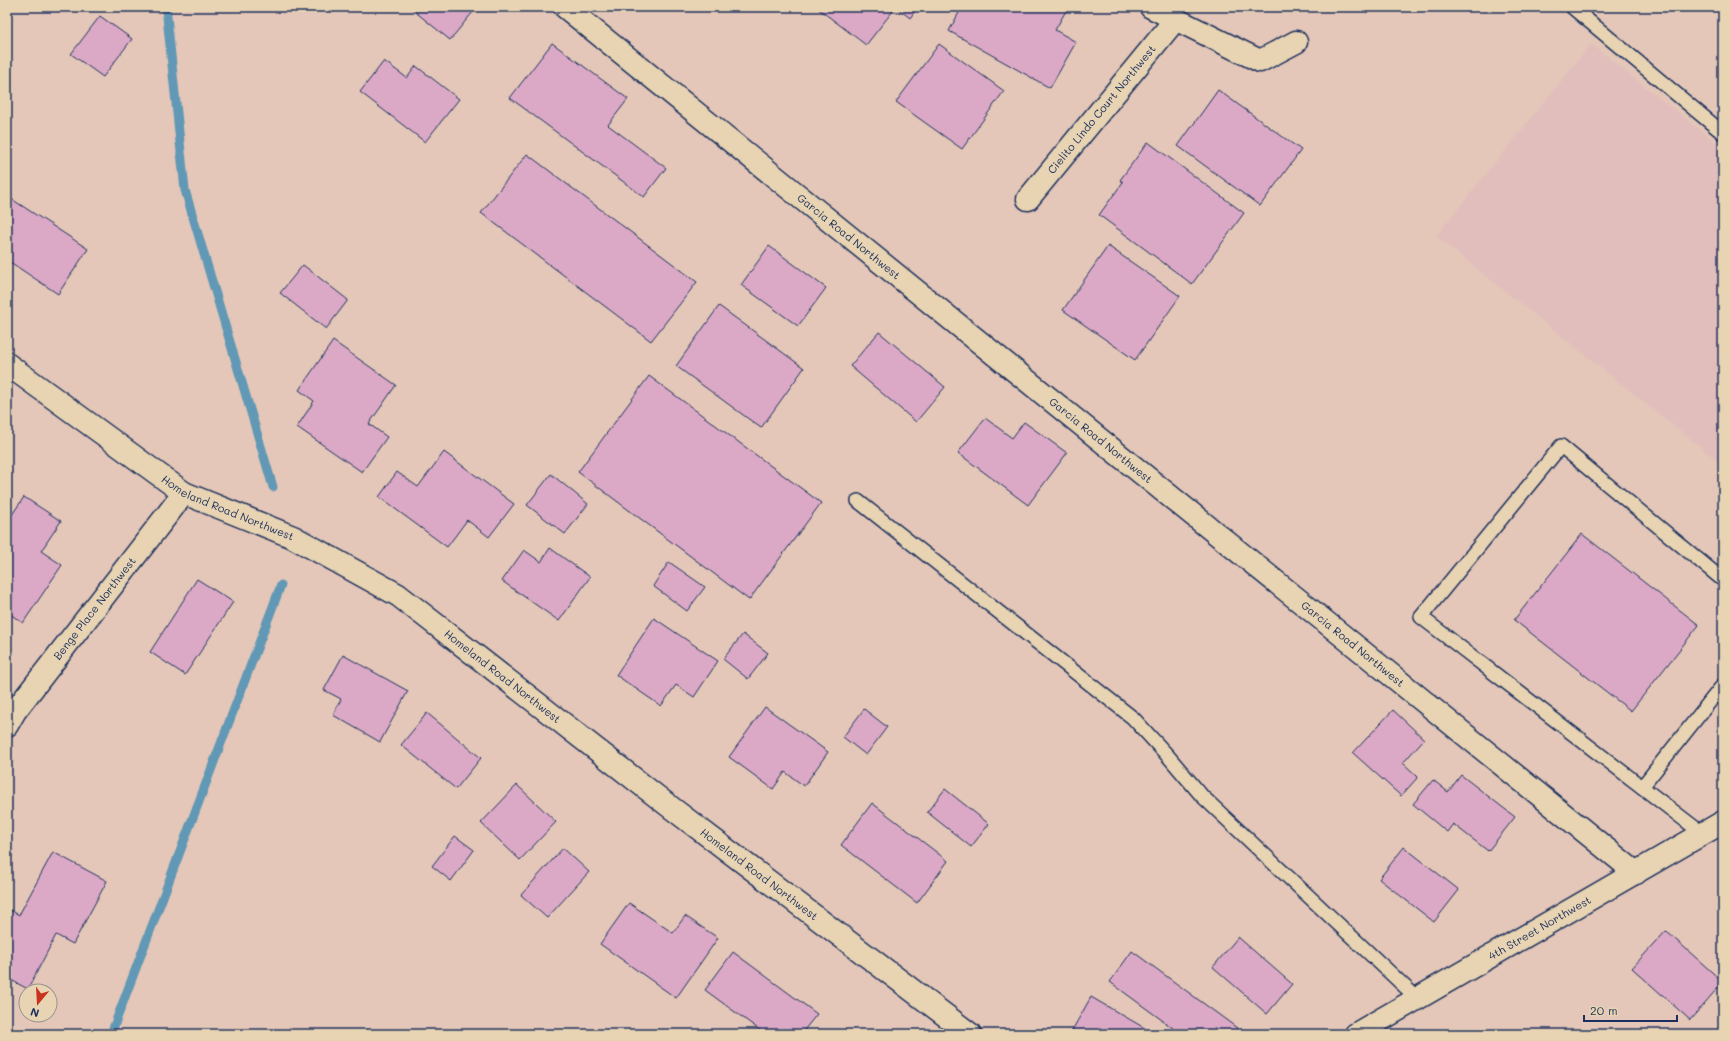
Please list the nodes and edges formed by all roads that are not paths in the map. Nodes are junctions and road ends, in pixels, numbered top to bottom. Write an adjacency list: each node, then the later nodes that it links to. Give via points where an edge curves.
1 (566, 7): 17 (street, Garcia Road Northwest)
2 (1152, 7): 4 (street)
3 (1572, 7): 6 (lane)
4 (1175, 20): 5 (street, via 1260,61); 7 (street, Cielito Lindo Court Northwest)
5 (1296, 42)
6 (1723, 133)
7 (1028, 199)
8 (7, 364): 9 (street, Homeland Road Northwest)
9 (184, 494): 13 (street, Benge Place Northwest, via 15,711); 19 (street, Homeland Road Northwest, via 293,537 398,595 669,806)
10 (858, 501): 18 (lane, via 1133,718 1202,796)
11 (1723, 580): 14 (lane, via 1561,446 1421,617)
12 (1723, 685): 14 (lane)
13 (7, 725)
14 (1642, 787): 16 (lane)
15 (1723, 822): 16 (street, 4th Street Northwest)
16 (1703, 834): 17 (street, 4th Street Northwest)
17 (1636, 873): 18 (street, 4th Street Northwest)
18 (1418, 999): 20 (street, 4th Street Northwest)
19 (970, 1034)
20 (1356, 1034)

